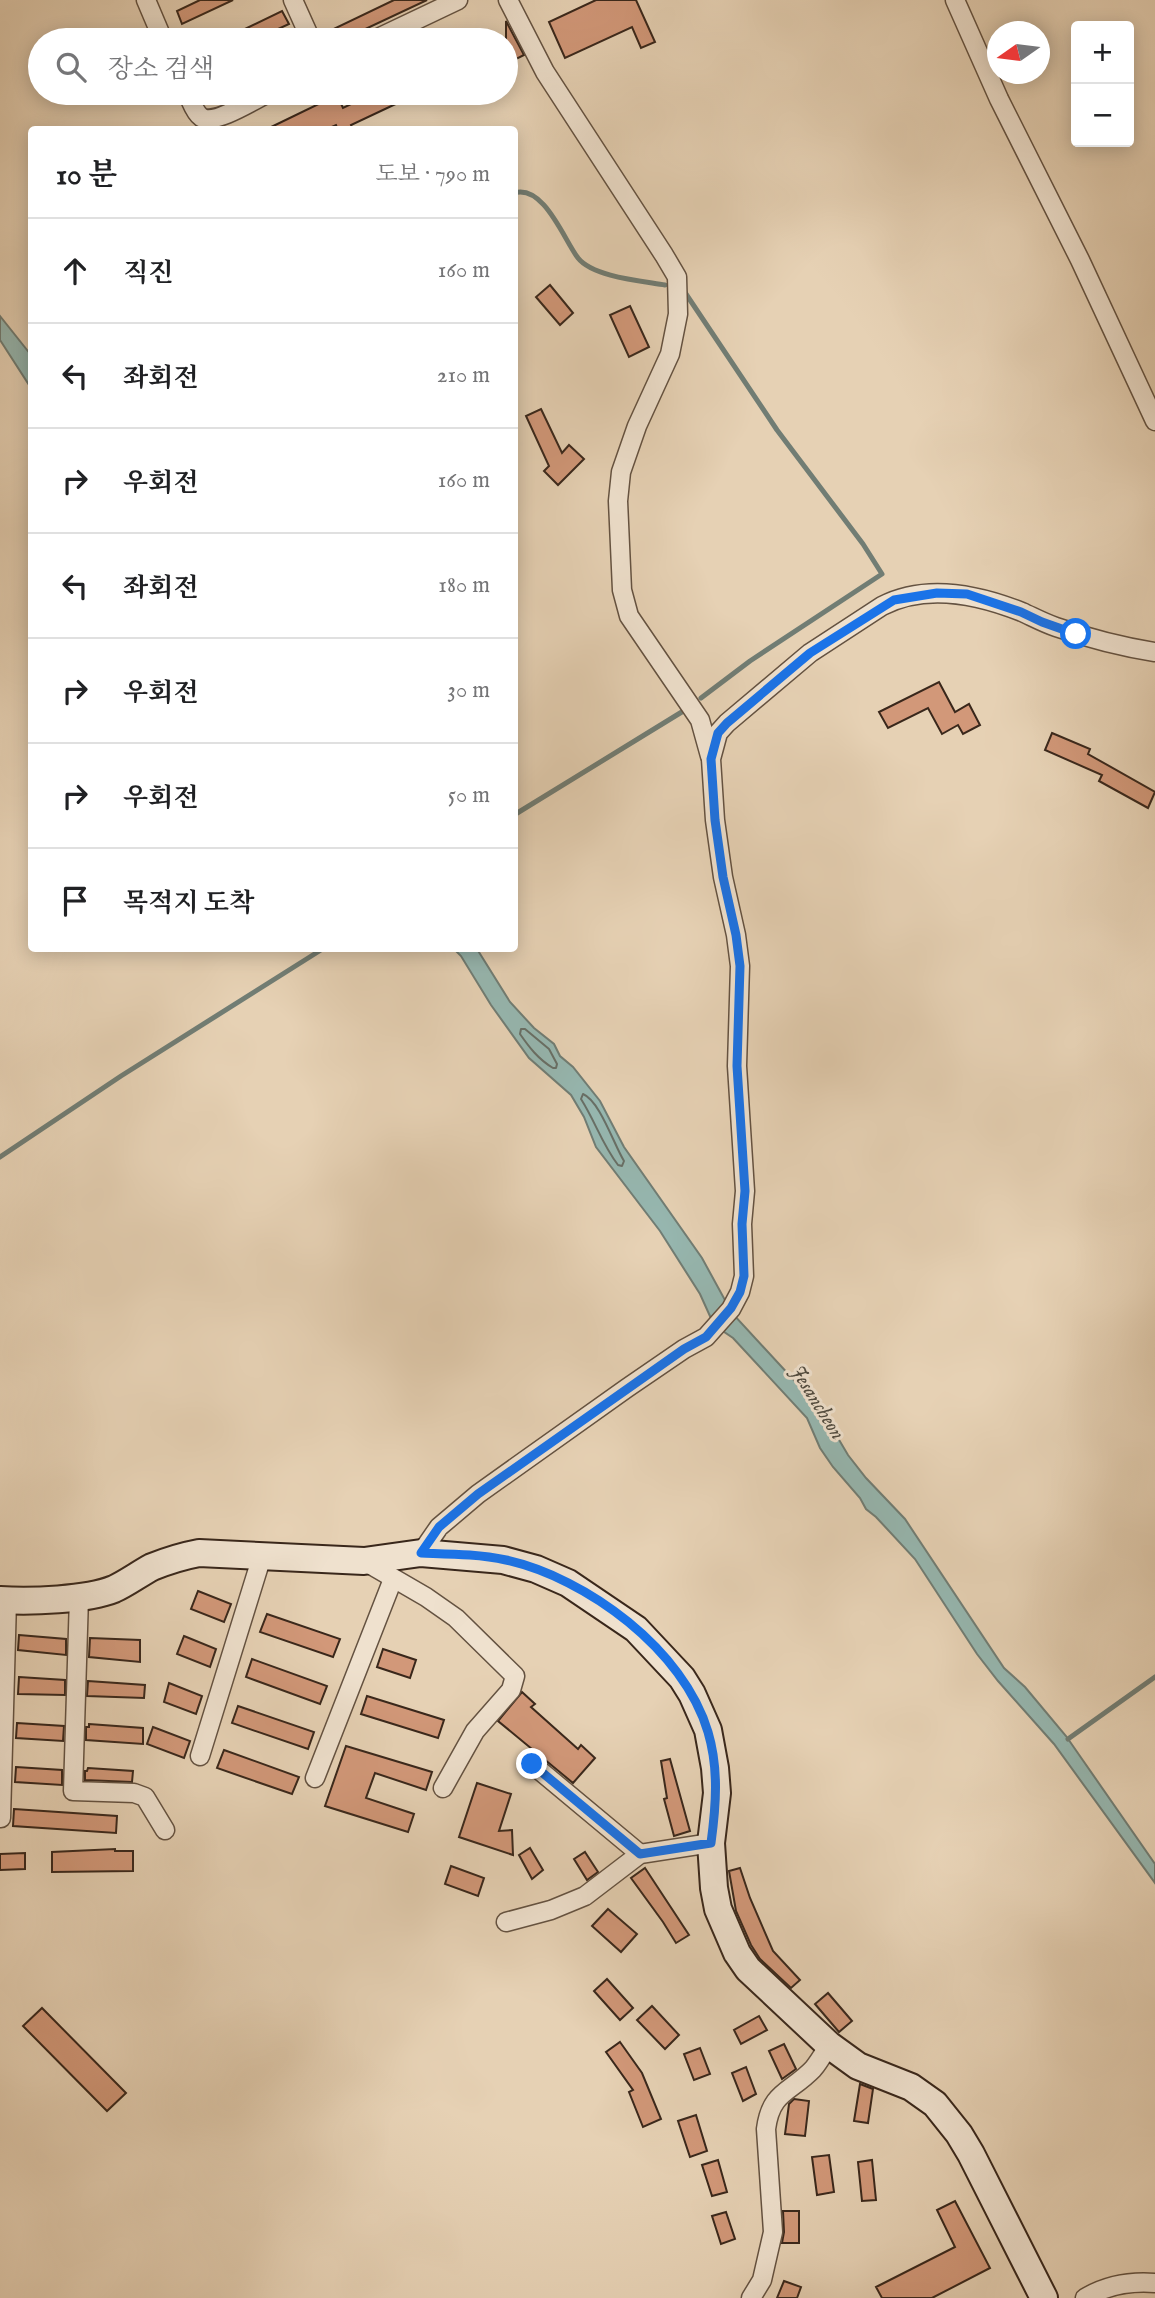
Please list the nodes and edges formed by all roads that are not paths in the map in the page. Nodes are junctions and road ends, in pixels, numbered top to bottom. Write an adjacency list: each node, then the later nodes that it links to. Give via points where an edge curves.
1 (146, 0): 6 (street)
2 (293, 0): 7 (street)
3 (508, 0): 13 (street, via 545,72 677,277 678,314 670,354 621,472 622,590 629,616 700,720)
4 (955, 0): 11 (street)
5 (447, 2): 8 (street)
6 (158, 28)
7 (306, 28)
8 (397, 28)
9 (193, 105): 10 (street, via 209,120)
10 (245, 105)
11 (1155, 421)
12 (1155, 652): 13 (street, via 1066,631 967,594 903,597 810,653 763,692 718,733)
13 (711, 759): 14 (street, via 715,820 740,966 737,1066 745,1191 740,1292 706,1337 478,1494 439,1527)
14 (421, 1553): 16 (street); 26 (street, via 487,1557 536,1569 608,1609 662,1654 692,1693 708,1730 717,1793)
15 (261, 1556): 16 (street); 18 (street, via 199,1553 180,1557 116,1588); 20 (street)
16 (364, 1561): 17 (street)
17 (393, 1579): 22 (street); 23 (street, via 456,1618 515,1676 511,1690 475,1731)
18 (79, 1597): 19 (street); 25 (street, via 73,1791 145,1797)
19 (4, 1600): 24 (street)
20 (200, 1756)
21 (532, 1764): 27 (street)
22 (314, 1779)
23 (443, 1788)
24 (1, 1818)
25 (165, 1830)
26 (711, 1843): 27 (street); 29 (street, via 718,1909 737,1953 748,1969)
27 (640, 1854): 28 (street, via 585,1896)
28 (506, 1922)
29 (829, 2045): 31 (street, via 815,2067 773,2103 768,2114 773,2232 762,2280); 32 (street, via 858,2066 911,2087 946,2116 971,2154)
30 (1155, 2283): 33 (street, via 1115,2285)
31 (751, 2298)
32 (1044, 2298)
33 (1085, 2298)

